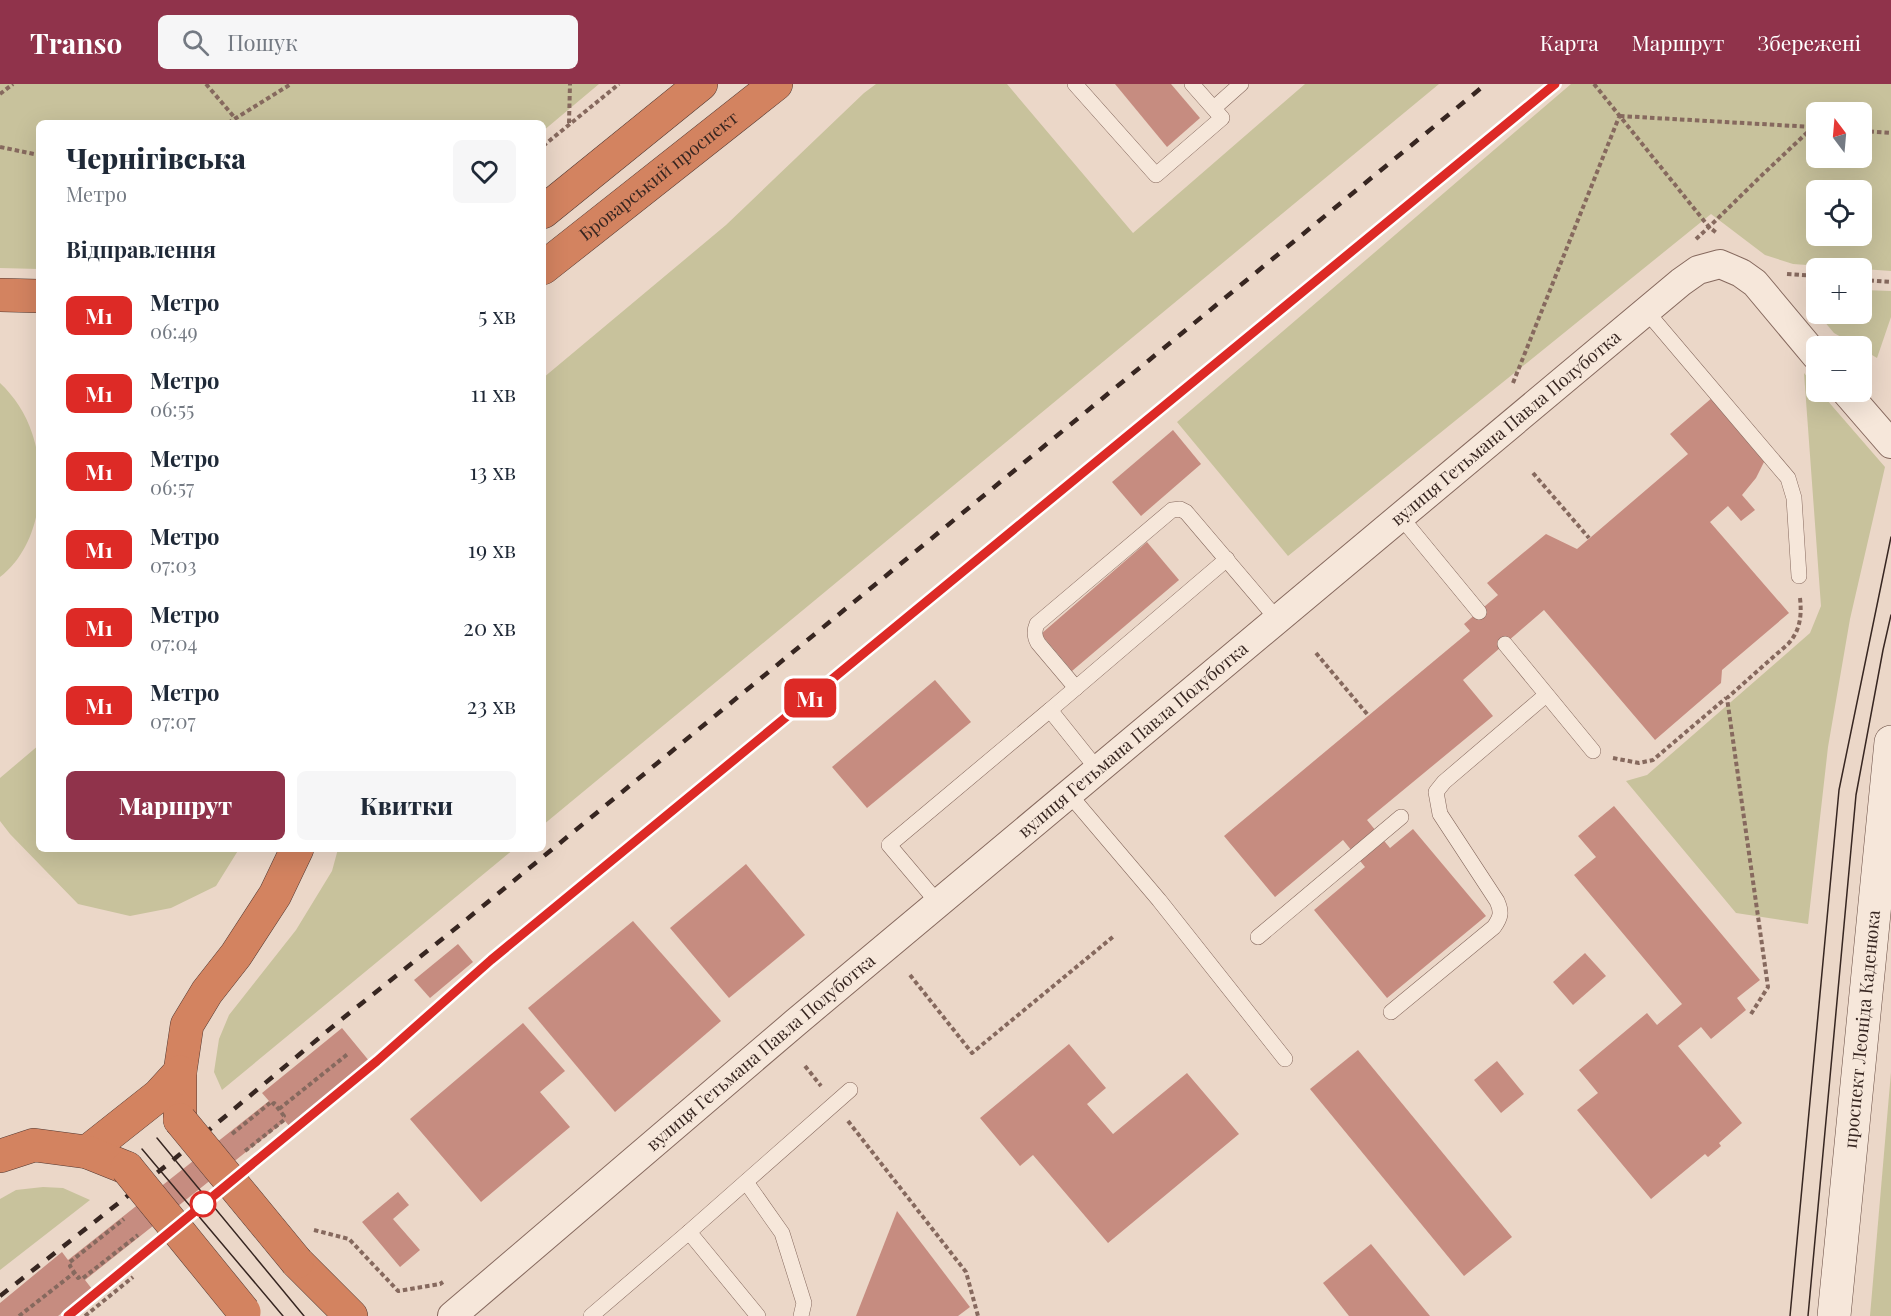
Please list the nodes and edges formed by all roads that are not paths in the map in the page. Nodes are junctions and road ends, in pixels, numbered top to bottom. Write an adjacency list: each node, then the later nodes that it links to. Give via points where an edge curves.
1 (701, 84): 7 (highway)
2 (776, 84): 8 (highway, Броварський проспект)
3 (1075, 84): 6 (lane, via 1156,176 1222,118)
4 (1192, 84): 6 (lane)
5 (1241, 84): 6 (lane)
6 (1214, 108)
7 (546, 210)
8 (546, 266)
9 (0, 294): 10 (highway)
10 (36, 296)
11 (1647, 312): 12 (street, вулиця Гетьмана Павла Полуботка, via 1698,270 1720,264 1755,283); 15 (street, вулиця Гетьмана Павла Полуботка); 17 (lane, via 1788,478 1794,498)
12 (1806, 344)
13 (1855, 402): 14 (street)
14 (1887, 437)
15 (1400, 516): 18 (lane); 19 (street, вулиця Гетьмана Павла Полуботка)
16 (1227, 559): 19 (lane); 21 (lane); 21 (lane, via 1186,512 1172,510 1054,609 1037,624 1034,637)
17 (1799, 576)
18 (1479, 612)
19 (1277, 619): 26 (street, вулиця Гетьмана Павла Полуботка)
20 (1505, 644): 22 (lane)
21 (1076, 688): 23 (lane)
22 (1546, 695): 25 (lane); 32 (lane, via 1436,792 1440,814 1497,901 1500,919)
23 (1050, 711): 26 (lane); 30 (lane, via 889,845)
24 (1891, 742): 46 (street, проспект Леоніда Каденюка)
25 (1593, 751)
26 (1098, 770): 27 (street, вулиця Гетьмана Павла Полуботка)
27 (1069, 794): 30 (street, вулиця Гетьмана Павла Полуботка); 33 (lane, via 1153,904)
28 (1401, 817): 31 (lane)
29 (296, 852): 34 (highway, via 275,895 187,1025)
30 (938, 903): 42 (street, вулиця Гетьмана Павла Полуботка)
31 (1258, 937)
32 (1391, 1012)
33 (1285, 1059)
34 (180, 1072): 36 (highway, via 159,1095); 41 (highway, bridge, via 180,1120 297,1262)
35 (850, 1090): 38 (lane)
36 (87, 1152): 37 (highway, via 34,1145); 40 (highway, bridge, via 127,1168)
37 (0, 1155)
38 (746, 1182): 39 (lane); 45 (lane, via 782,1233 804,1303)
39 (689, 1232): 43 (lane); 44 (lane)
40 (246, 1314)
41 (351, 1316)
42 (452, 1316)
43 (591, 1316)
44 (758, 1316)
45 (801, 1316)
46 (1834, 1316)

